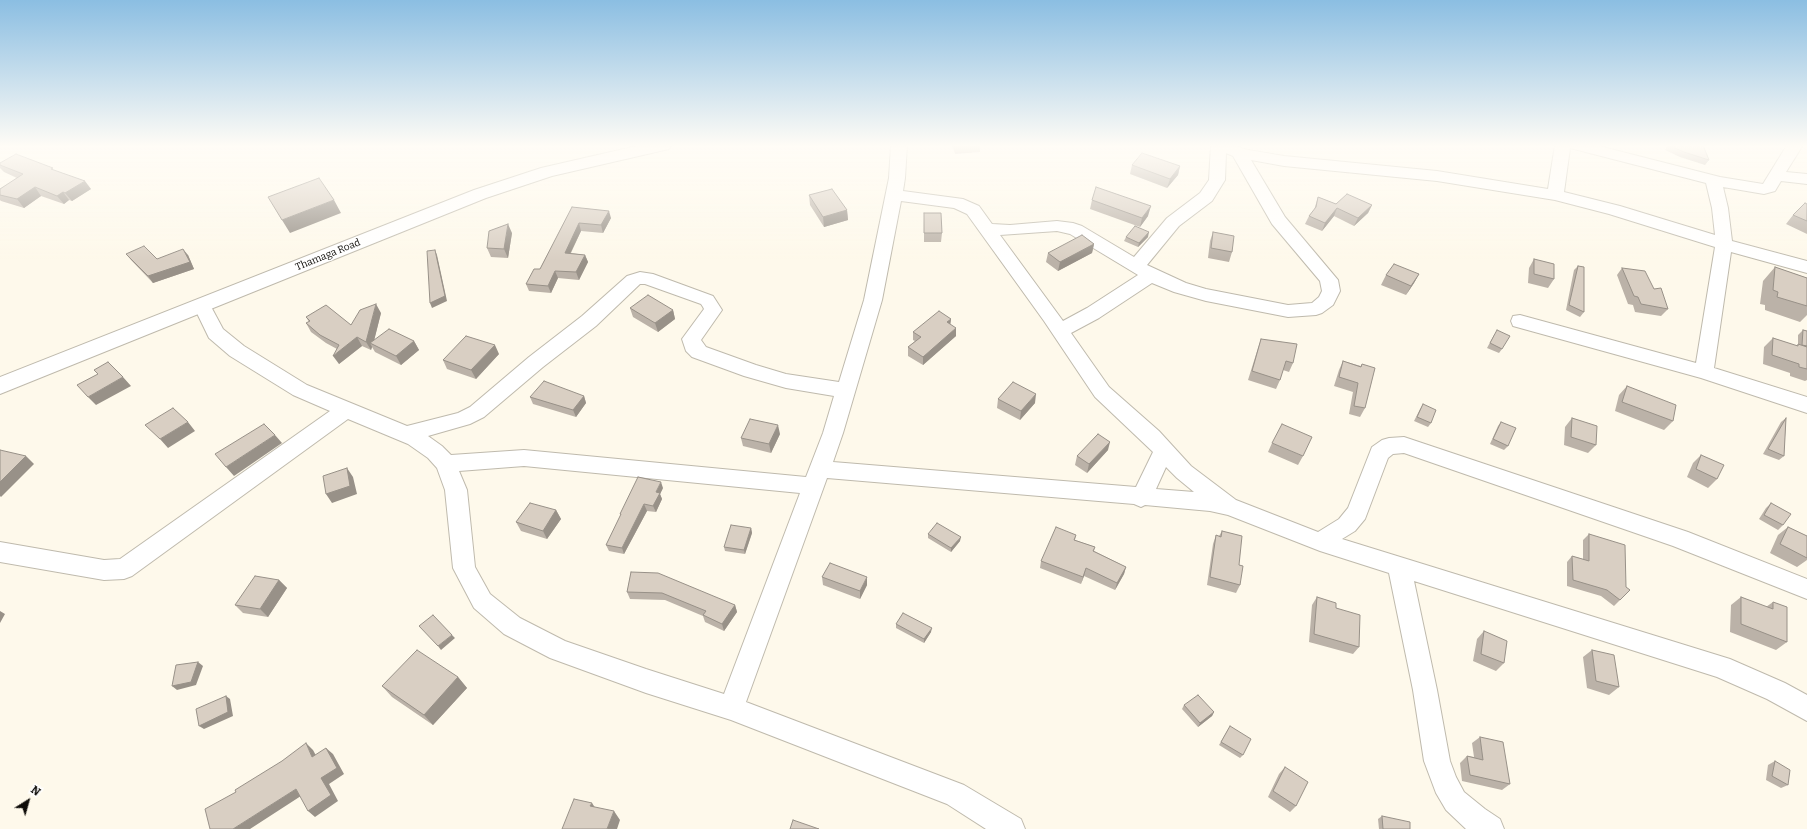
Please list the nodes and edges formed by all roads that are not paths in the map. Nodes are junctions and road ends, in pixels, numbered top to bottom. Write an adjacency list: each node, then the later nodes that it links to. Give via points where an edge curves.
1 (511, 184): 16 (main road, Thamaga Road)
2 (896, 184): 10 (street)
3 (1215, 184): 15 (street, via 1206,197 1172,222)
4 (1257, 184): 15 (street, via 1278,220 1329,280 1331,291 1327,301 1316,309 1288,311 1180,288)
5 (1485, 184): 11 (street)
6 (1557, 184): 11 (street)
7 (1714, 184): 13 (street)
8 (1732, 184): 9 (street, via 1764,190)
9 (1771, 184)
10 (894, 195): 12 (street, via 966,206 973,210); 21 (street, via 874,300)
11 (1555, 195): 13 (street, via 1614,210)
12 (987, 229): 15 (street, via 1067,227); 18 (street)
13 (1724, 244): 14 (street); 19 (street)
14 (1807, 267)
15 (1143, 271): 18 (street, via 1094,313)
16 (202, 305): 20 (main road, Thamaga Road); 23 (street, via 216,333 237,351 300,390)
17 (1520, 321): 19 (street)
18 (1060, 331): 25 (street, via 1102,392)
19 (1704, 372): 22 (street)
20 (0, 386)
21 (846, 390): 24 (street, via 786,381 699,352 691,339 713,310 711,305 707,300 647,278 640,278 633,280 589,321 477,412 463,419); 27 (street)
22 (1807, 405)
23 (347, 409): 24 (street); 31 (street, via 124,569 104,570)
24 (406, 434): 26 (street, via 435,452)
25 (1164, 450): 28 (street); 29 (street, via 1198,484)
26 (446, 464): 27 (street, via 524,458); 34 (street, via 456,490 464,568 482,601 512,626 558,650)
27 (816, 478): 28 (street); 34 (street)
28 (1141, 498): 29 (street, via 1210,502)
29 (1231, 507): 30 (street)
30 (1320, 542): 32 (street); 33 (street, via 1347,525 1357,513 1379,453 1389,446 1404,445 1680,539)
31 (0, 552)
32 (1399, 566): 35 (street, via 1721,667 1776,691); 37 (street, via 1438,767 1444,784 1455,801)
33 (1807, 589)
34 (731, 708): 36 (street, via 955,794)
35 (1807, 709)
36 (1011, 829)
37 (1490, 829)

